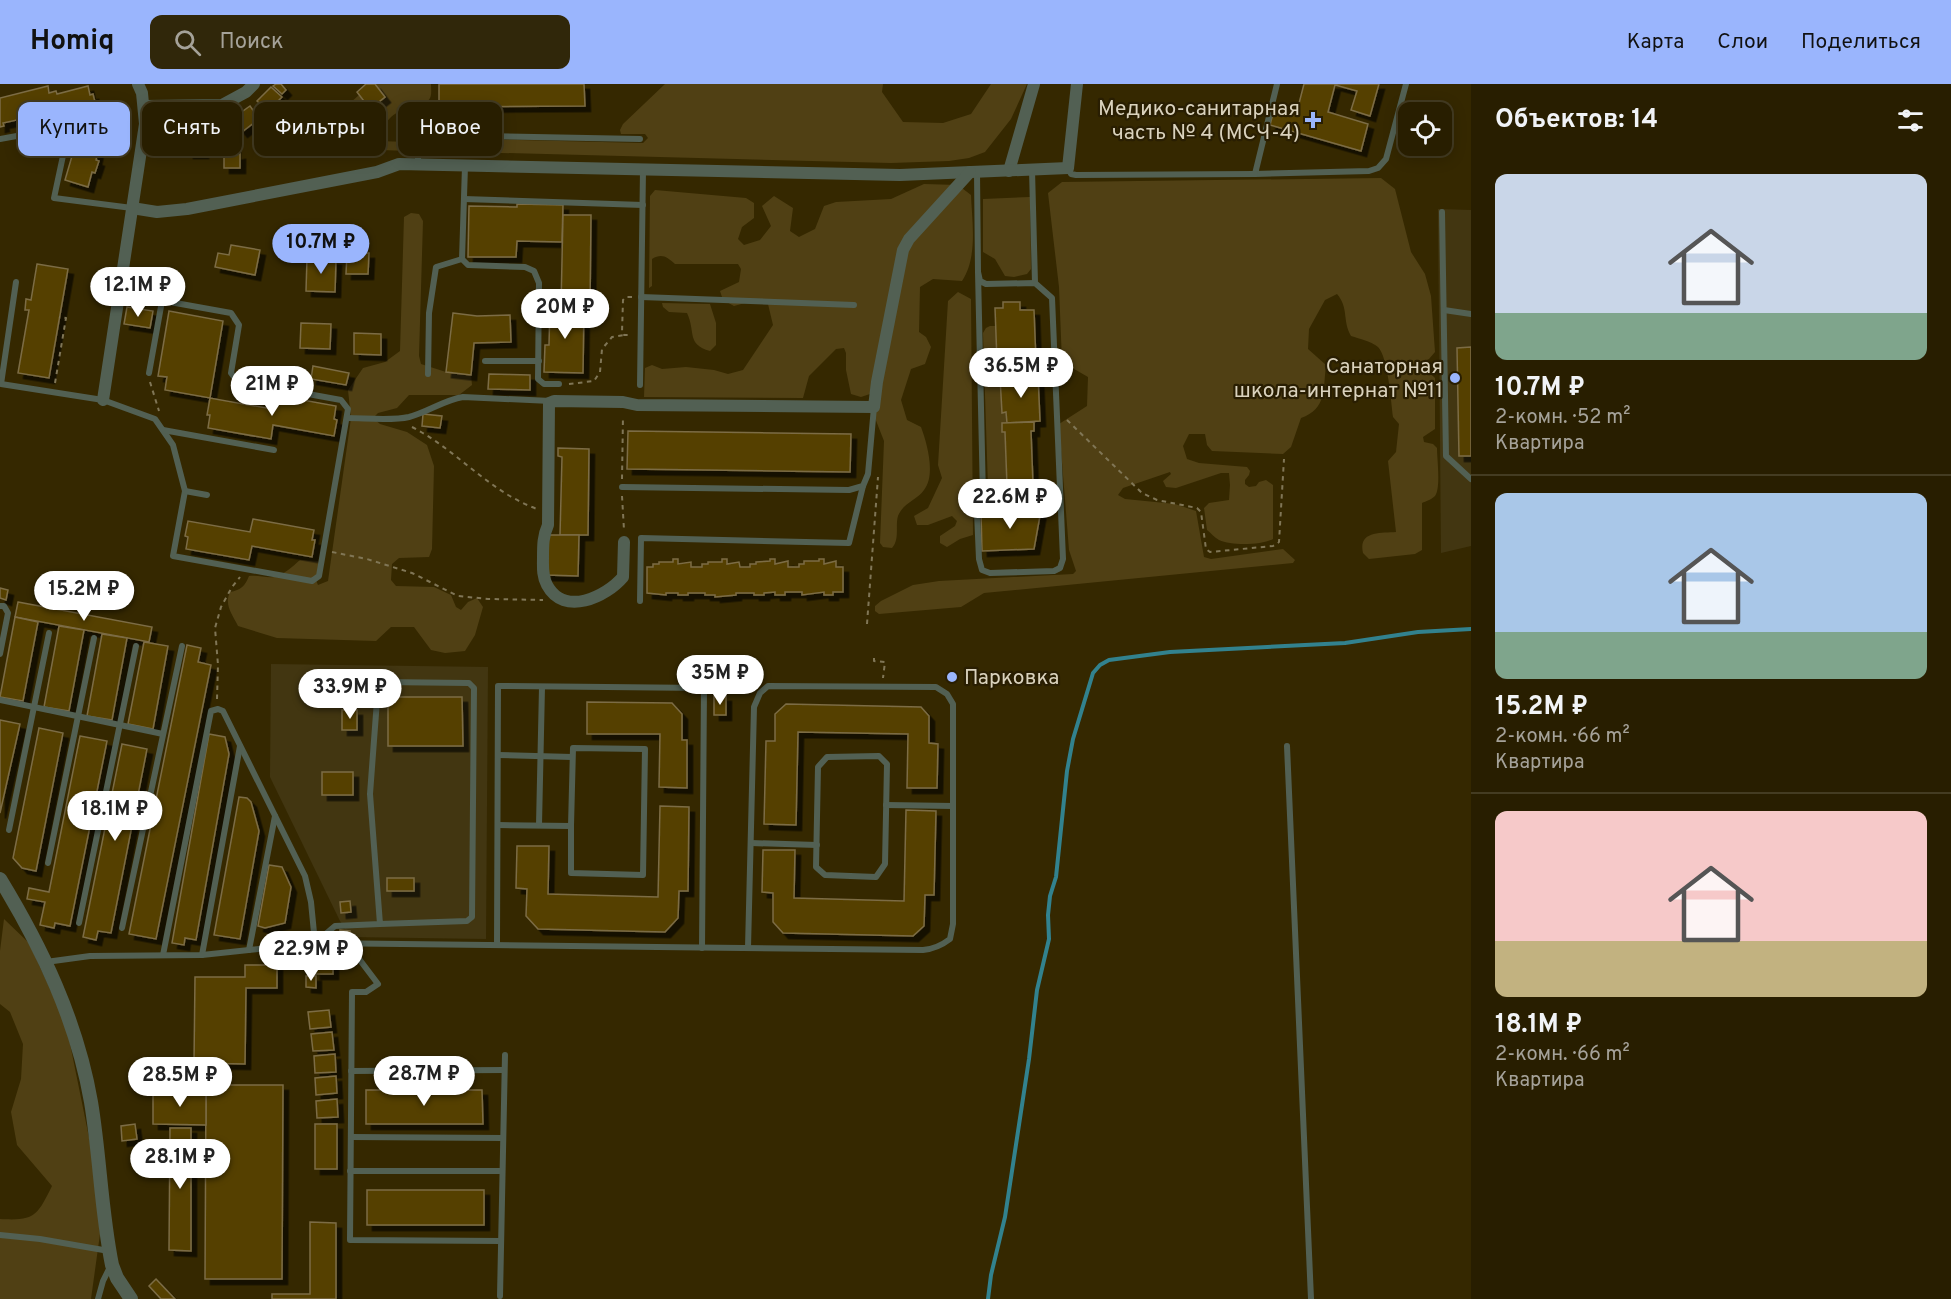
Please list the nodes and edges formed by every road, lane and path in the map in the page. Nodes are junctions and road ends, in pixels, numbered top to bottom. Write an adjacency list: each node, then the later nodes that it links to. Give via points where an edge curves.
1 (138, 84): 7 (street)
2 (254, 84): 8 (street)
3 (1034, 84): 17 (street)
4 (1077, 84): 14 (street)
5 (1277, 84): 19 (lane)
6 (1406, 84): 19 (lane, via 1386,159 1378,168)
7 (143, 102)
8 (228, 102)
9 (0, 139): 22 (lane, via 60,128 64,151 54,198)
10 (640, 139): 12 (lane, via 424,135 418,141)
11 (142, 143): 22 (street)
12 (418, 164): 13 (street); 22 (street, via 399,164 377,172 188,209 157,212)
13 (465, 165): 15 (street); 20 (lane)
14 (1068, 168): 16 (street); 19 (lane, via 1076,175)
15 (643, 170): 18 (street, via 900,175); 21 (lane)
16 (1032, 170): 17 (street); 27 (lane)
17 (1009, 171): 18 (street)
18 (973, 172): 25 (lane); 47 (street, via 909,238 903,250)
19 (1255, 174)
20 (464, 199): 21 (lane); 24 (lane)
21 (643, 205): 29 (lane)
22 (132, 208): 28 (street)
23 (1442, 212): 32 (lane)
24 (462, 259): 38 (lane, via 468,265 525,267 534,271 539,283); 40 (lane, via 436,267 429,313)
25 (978, 272): 27 (lane, via 986,284); 48 (lane, via 983,498 977,512 978,560 982,570 990,573 1060,568 1063,559)
26 (16, 282): 43 (lane, via 0,384)
27 (1035, 283): 48 (lane, via 1052,298)
28 (119, 293): 30 (lane); 44 (street)
29 (642, 297): 31 (lane); 35 (path, via 623,300); 36 (lane)
30 (162, 301): 39 (lane); 49 (lane, via 231,313 239,325 231,373 237,381 341,399 348,409)
31 (854, 305)
32 (1443, 310): 33 (lane); 55 (lane, via 1446,456)
33 (1471, 314)
34 (59, 317): 43 (path, via 66,318)
35 (624, 335): 36 (path); 41 (path, via 612,337 602,349 600,372 594,381)
36 (641, 335): 42 (lane)
37 (485, 361): 38 (lane)
38 (538, 361): 41 (lane, via 538,379 544,384)
39 (150, 373): 51 (path)
40 (428, 374)
41 (559, 384)
42 (640, 385)
43 (54, 392): 44 (lane)
44 (103, 400): 51 (lane, via 155,419)
45 (554, 401): 46 (street); 50 (lane, via 463,397 409,417); 60 (street, via 549,403 548,410)
46 (623, 402): 47 (street); 57 (path)
47 (874, 407): 56 (lane, via 868,474)
48 (1057, 409): 53 (path, via 1142,493 1197,508 1210,552 1273,546 1279,542)
49 (346, 418): 50 (lane); 62 (lane)
50 (387, 418): 60 (path, via 429,435 479,477 520,503)
51 (163, 430): 52 (lane); 58 (lane, via 173,445)
52 (274, 450)
53 (1284, 459)
54 (878, 473): 67 (path)
55 (1471, 479)
56 (863, 486): 57 (lane, via 849,490); 65 (lane, via 849,543 641,538)
57 (622, 487): 61 (path)
58 (184, 491): 59 (lane); 63 (lane, via 173,556)
59 (207, 495)
60 (548, 513): 64 (street, via 543,534 543,574 547,586)
61 (624, 542): 64 (street, via 623,578 613,588 586,601)
62 (324, 550): 63 (lane, via 320,576 312,581); 64 (path, via 412,573 458,596)
63 (243, 568): 78 (path, via 215,628)
64 (564, 600)
65 (640, 601)
66 (0, 606): 72 (lane, via 8,613)
67 (867, 624)
68 (50, 633): 77 (lane)
69 (94, 638): 79 (lane)
70 (136, 646): 80 (lane)
71 (182, 646): 81 (lane)
72 (0, 654)
73 (874, 658): 75 (path, via 885,662)
74 (542, 687): 84 (lane, via 498,686); 85 (lane); 104 (lane, via 704,688)
75 (883, 687): 88 (lane, via 936,687 953,704); 94 (lane, via 768,687 760,693 754,707)
76 (0, 700): 77 (lane)
77 (34, 707): 79 (lane); 93 (lane)
78 (218, 709): 82 (lane, via 223,711); 107 (lane, via 211,711)
79 (78, 716): 80 (lane); 96 (lane)
80 (120, 725): 81 (lane); 98 (lane)
81 (164, 734): 100 (lane)
82 (240, 746): 89 (lane); 108 (lane)
83 (1287, 746): 123 (lane)
84 (498, 755): 85 (lane); 90 (lane)
85 (541, 756): 86 (lane); 91 (lane)
86 (572, 757): 92 (lane); 92 (lane, via 573,748 645,749 643,875 571,873)
87 (886, 805): 88 (lane); 95 (lane, via 885,864 876,876 825,875 816,867); 95 (lane, via 887,764 879,756 827,757 818,767)
88 (953, 806): 105 (lane, via 953,924 950,939 940,946 923,950)
89 (275, 816): 101 (lane, via 305,876); 106 (lane)
90 (498, 825): 91 (lane); 103 (lane)
91 (539, 825): 92 (lane)
92 (571, 826)
93 (9, 830)
94 (751, 843): 95 (lane); 105 (lane)
95 (817, 845)
96 (48, 864)
97 (2, 887): 109 (street)
98 (79, 923)
99 (380, 924): 99 (lane, via 370,794 378,687 382,682 468,683 474,688 472,917 467,921); 101 (lane, via 335,926)
100 (122, 928)
101 (315, 943): 102 (lane); 106 (lane)
102 (347, 943): 103 (lane); 112 (lane, via 378,984 366,992 352,992)
103 (497, 945): 104 (lane)
104 (702, 948): 105 (lane)
105 (748, 948)
106 (249, 950): 108 (lane)
107 (163, 955): 108 (lane); 109 (lane, via 90,956)
108 (202, 955)
109 (46, 962): 119 (street, via 82,1059)
110 (505, 1055): 111 (lane)
111 (504, 1070): 112 (lane); 114 (lane)
112 (351, 1071): 113 (lane)
113 (351, 1137): 114 (lane); 115 (lane)
114 (503, 1138): 116 (lane)
115 (350, 1171): 116 (lane); 118 (lane, via 350,1240)
116 (502, 1171): 118 (lane)
117 (0, 1235): 119 (lane, via 40,1239)
118 (501, 1241): 120 (lane)
119 (110, 1258): 121 (lane); 122 (street)
120 (500, 1296)
121 (98, 1299)
122 (131, 1299)
123 (1311, 1299)

